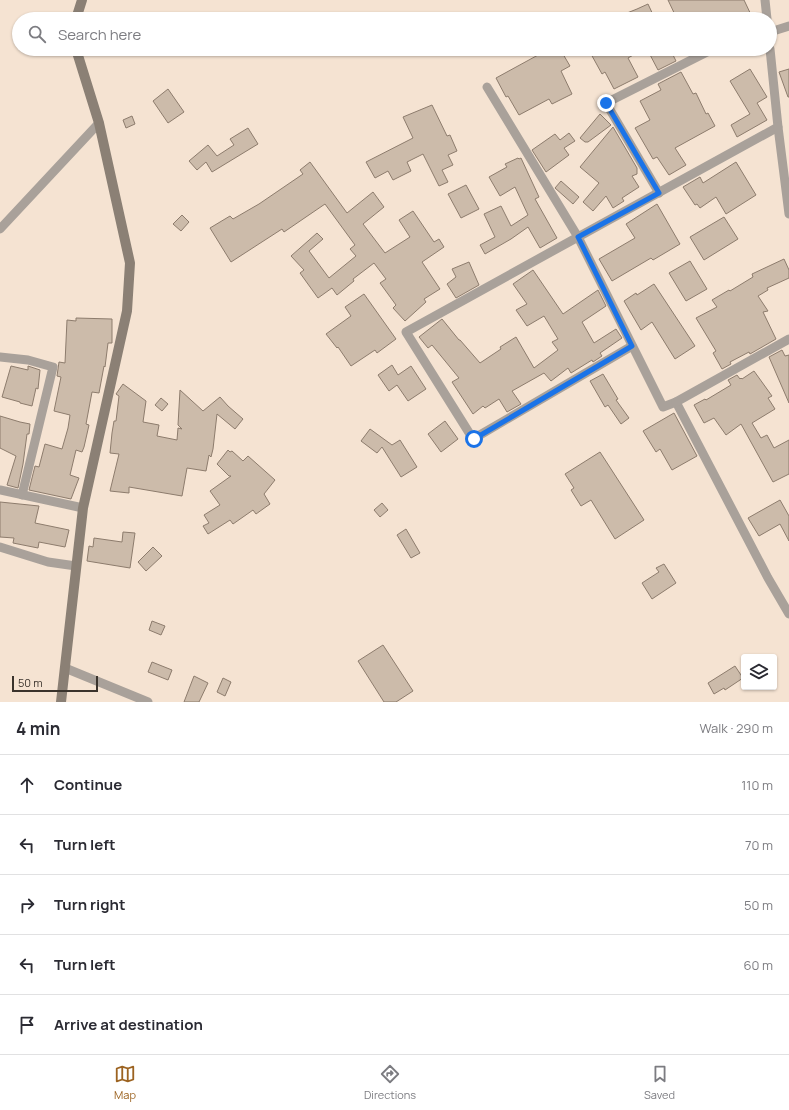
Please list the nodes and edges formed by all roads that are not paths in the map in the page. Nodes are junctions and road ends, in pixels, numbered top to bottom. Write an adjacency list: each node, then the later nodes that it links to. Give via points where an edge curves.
1 (82, 0): 3 (main road)
2 (765, 0): 4 (street)
3 (78, 12)
4 (766, 12)
5 (789, 26): 6 (street)
6 (777, 30)
7 (78, 56): 11 (main road)
8 (699, 56): 13 (street, via 606,103)
9 (771, 56): 12 (street)
10 (487, 87): 16 (street)
11 (99, 123): 15 (street); 23 (main road, via 130,263 128,311)
12 (778, 127): 13 (street); 14 (street)
13 (659, 193): 16 (street)
14 (789, 214)
15 (0, 229)
16 (578, 237): 18 (street); 18 (street, via 406,332 474,439)
17 (789, 339): 20 (street)
18 (632, 346): 20 (street, via 663,407)
19 (0, 357): 22 (street, via 28,360 53,367)
20 (676, 402): 26 (street)
21 (0, 490): 22 (street)
22 (22, 495): 23 (street)
23 (83, 508): 25 (main road)
24 (0, 547): 25 (street, via 48,562)
25 (76, 566): 27 (main road)
26 (789, 614)
27 (65, 668): 28 (main road); 29 (street)
28 (61, 702)
29 (148, 702)

